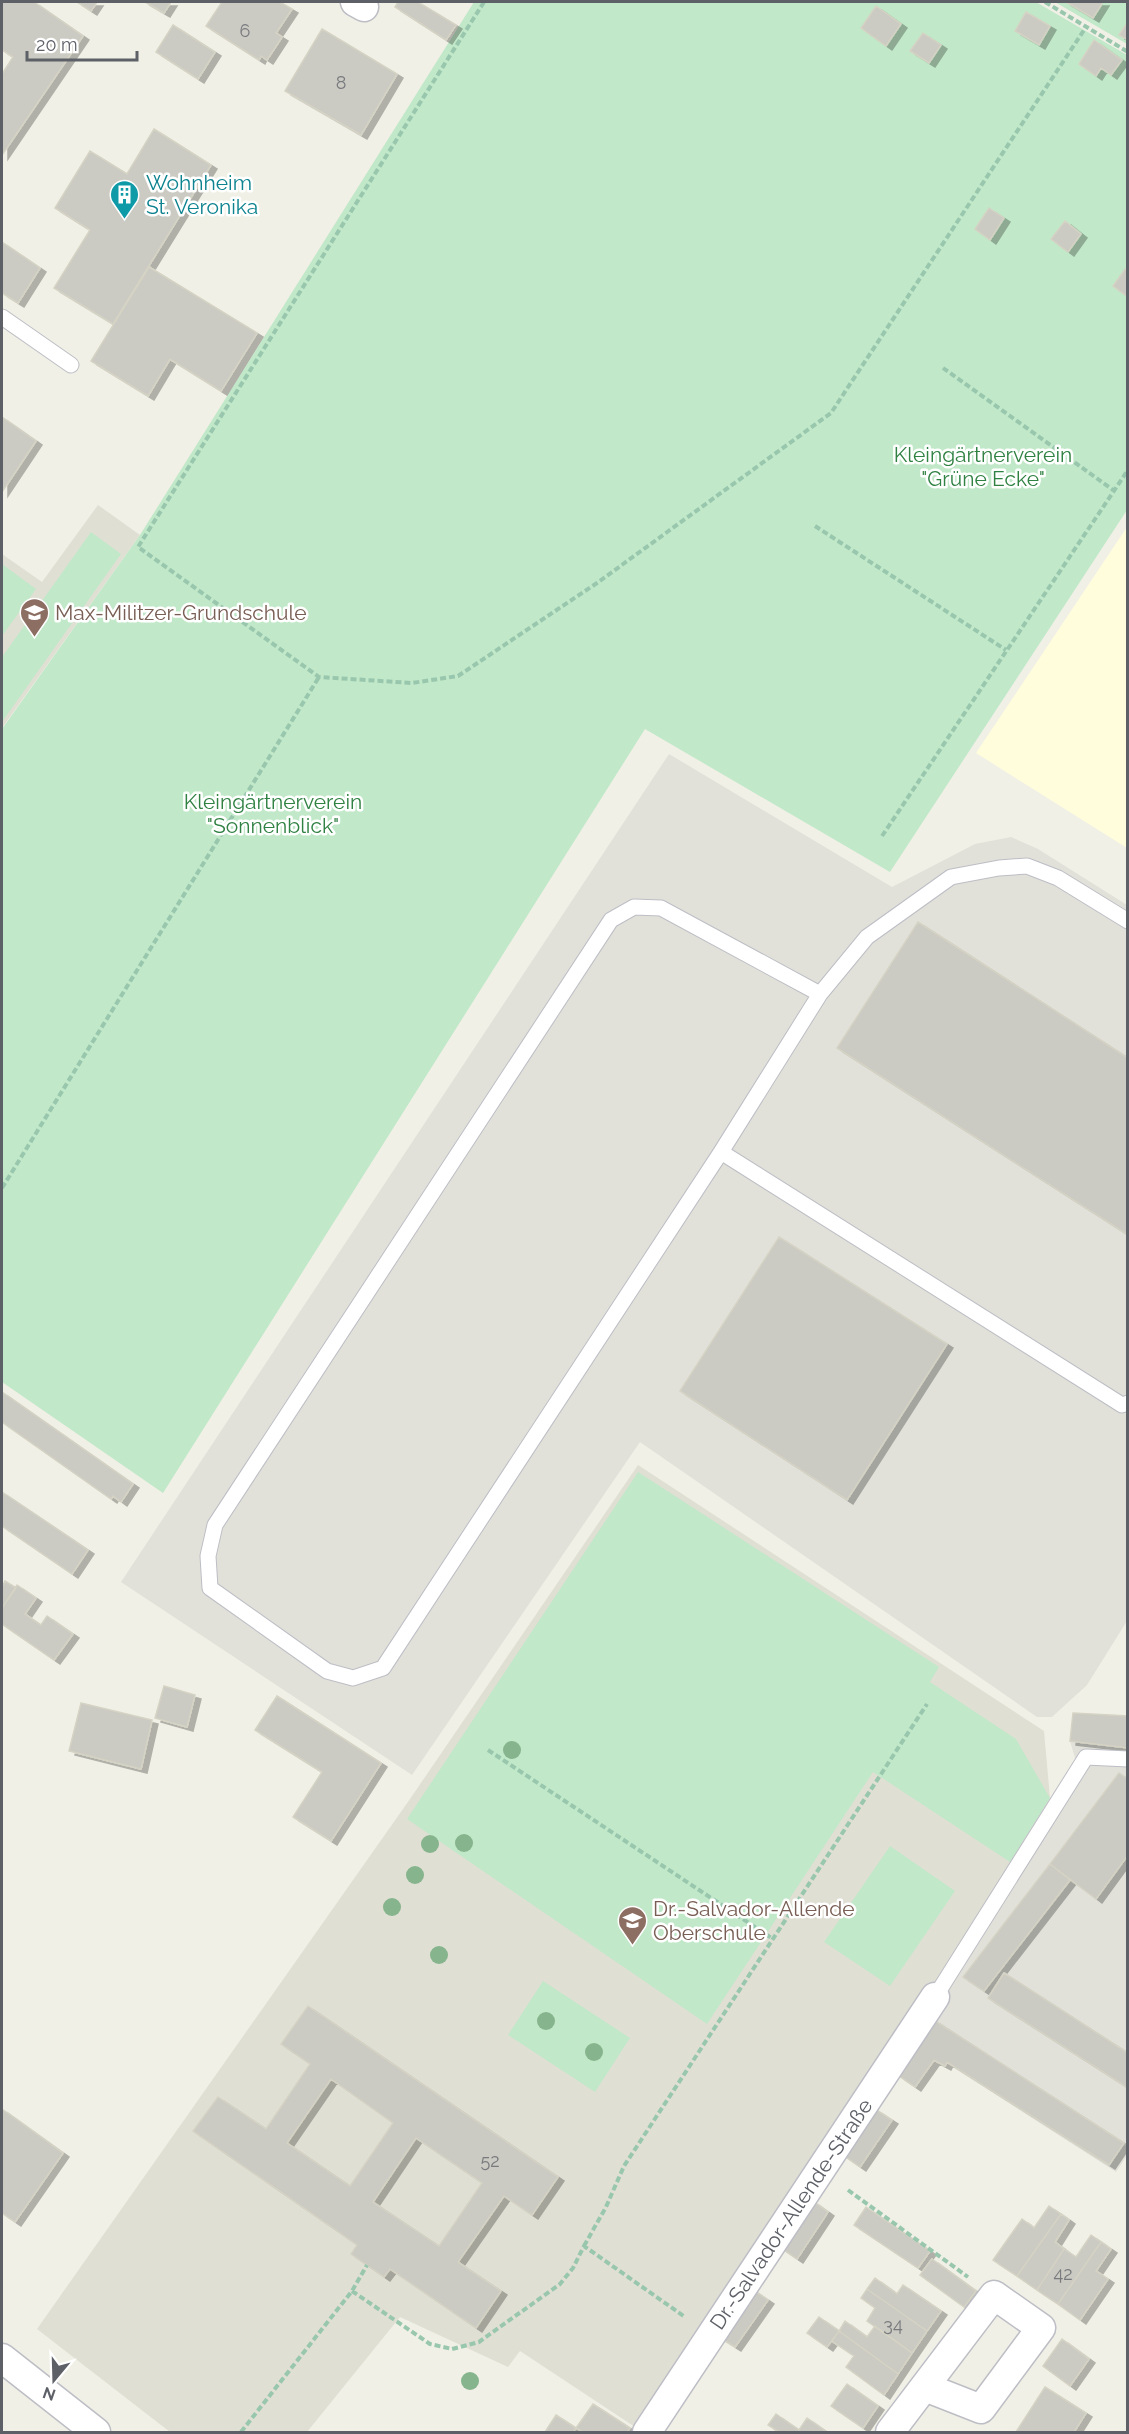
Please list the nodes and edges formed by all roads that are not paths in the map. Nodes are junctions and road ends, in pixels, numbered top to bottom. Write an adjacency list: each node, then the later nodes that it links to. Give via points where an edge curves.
1 (2, 317): 2 (lane)
2 (71, 365)
3 (1128, 921): 4 (lane, via 1058,878 1027,866 969,872 951,877 921,896 867,937)
4 (819, 994): 5 (lane); 5 (lane, via 661,908 634,907 611,920 215,1525 208,1556 210,1588 327,1671 352,1678 383,1668)
5 (722, 1152): 6 (lane, via 1122,1405)
6 (1128, 1403)
7 (1128, 1759): 8 (lane, via 1086,1757)
8 (935, 1997): 12 (street, Dr.-Salvador-Allende-Straße)
9 (2, 2358): 11 (street)
10 (925, 2387): 10 (street, via 994,2295 1041,2328 981,2409); 13 (street)
11 (96, 2433)
12 (647, 2433)
13 (891, 2433)

